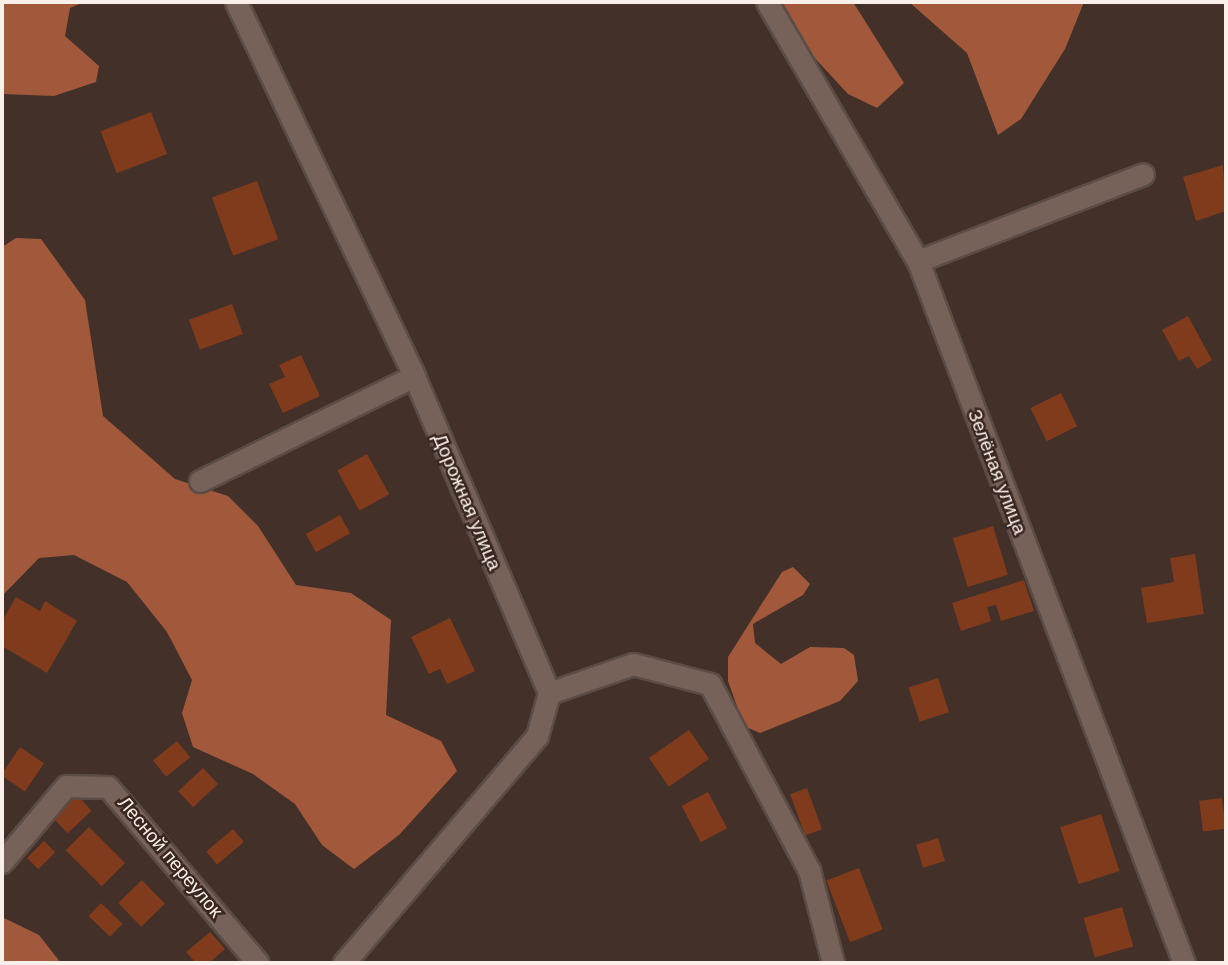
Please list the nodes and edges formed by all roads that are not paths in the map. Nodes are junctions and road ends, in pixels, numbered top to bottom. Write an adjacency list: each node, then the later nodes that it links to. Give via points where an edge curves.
1 (236, 2): 5 (street, Дорожная улица)
2 (766, 2): 4 (street, Зелёная улица)
3 (1143, 174): 4 (street)
4 (919, 261): 12 (street, Зелёная улица)
5 (414, 376): 6 (street); 7 (street, Дорожная улица)
6 (200, 481)
7 (549, 693): 10 (street, via 537,736); 11 (street, via 633,664 710,684 809,870)
8 (2, 862): 9 (street, Лесной переулок, via 66,786 95,785 118,793)
9 (258, 963)
10 (344, 963)
11 (833, 963)
12 (1184, 963)

